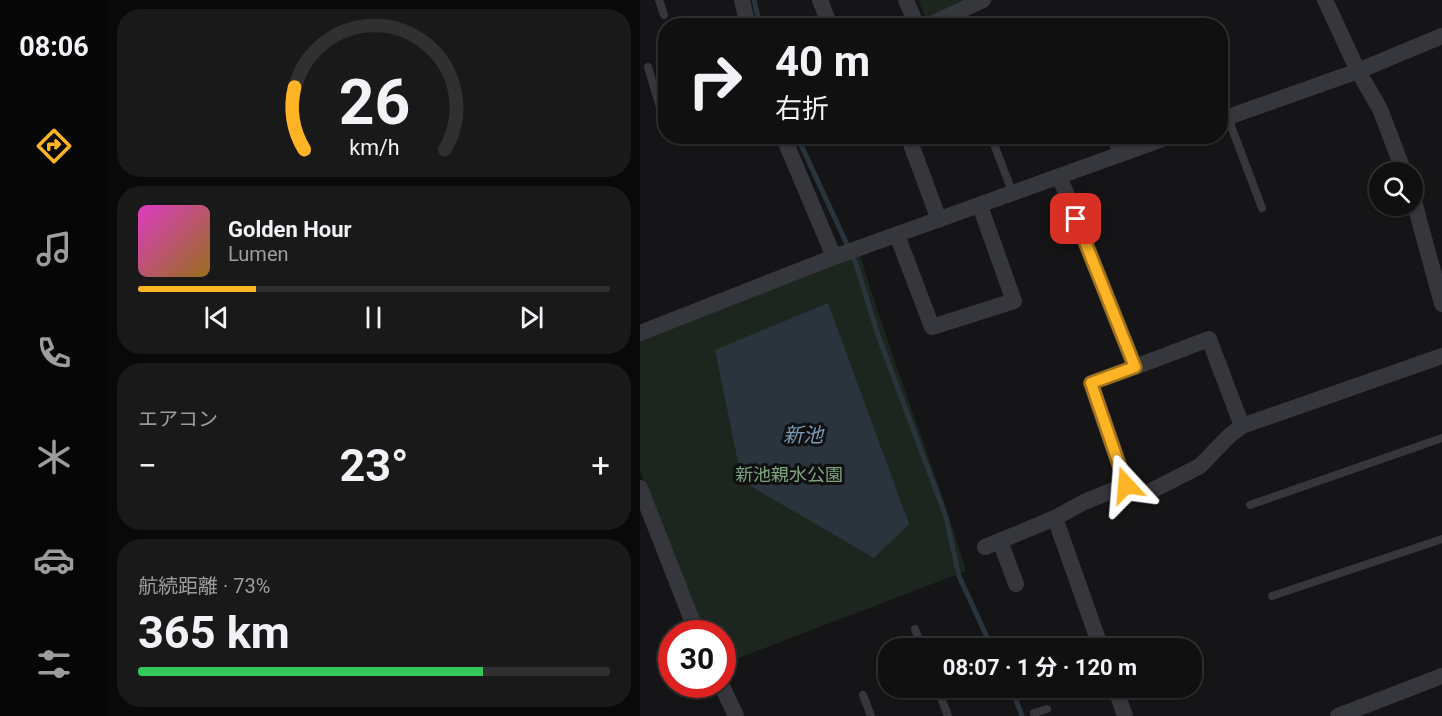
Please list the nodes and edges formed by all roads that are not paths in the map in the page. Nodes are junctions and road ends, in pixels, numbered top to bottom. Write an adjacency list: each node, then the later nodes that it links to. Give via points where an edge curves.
1 (659, 0): 7 (lane)
2 (742, 0): 8 (street)
3 (820, 0): 9 (street)
4 (906, 0): 10 (street)
5 (983, 0): 11 (street)
6 (1325, 0): 14 (street)
7 (664, 15)
8 (746, 18)
9 (827, 18)
10 (914, 18)
11 (944, 18)
12 (1441, 36): 14 (street)
13 (648, 67): 15 (lane)
14 (1358, 71): 16 (street); 24 (street, via 1380,109)
15 (658, 100)
16 (1228, 118)
17 (1228, 128): 28 (lane)
18 (786, 144): 32 (street)
19 (911, 144): 30 (street)
20 (994, 144): 26 (lane)
21 (1113, 144): 23 (lane)
22 (1147, 144): 23 (street)
23 (1117, 154): 25 (street)
24 (1400, 162)
25 (1060, 178): 26 (street); 37 (street)
26 (1013, 194): 27 (street)
27 (980, 206): 30 (street); 31 (street, via 1014,301 932,327)
28 (1262, 208)
29 (1419, 216): 33 (street)
30 (939, 220): 31 (street)
31 (897, 235): 32 (street)
32 (834, 257): 35 (street)
33 (1437, 268): 34 (street)
34 (1441, 304)
35 (640, 333)
36 (1441, 356): 38 (street)
37 (1135, 367): 38 (street, via 1209,339); 40 (street, via 1091,383)
38 (1242, 426): 40 (street, via 1200,466 1147,493)
39 (1441, 438): 42 (lane)
40 (1126, 485): 43 (street)
41 (641, 492): 47 (street)
42 (1250, 505)
43 (1055, 518): 45 (street, via 992,544); 50 (street)
44 (1441, 539): 46 (lane)
45 (1016, 584)
46 (1272, 596)
47 (692, 620)
48 (915, 629): 49 (lane)
49 (918, 638)
50 (1097, 638)
51 (1441, 678): 62 (street)
52 (863, 695): 58 (lane)
53 (728, 698): 57 (street)
54 (941, 698): 59 (lane)
55 (1119, 698): 61 (street)
56 (1047, 709): 60 (lane)
57 (736, 716)
58 (871, 716)
59 (948, 716)
60 (1035, 716)
61 (1125, 716)
62 (1338, 716)

